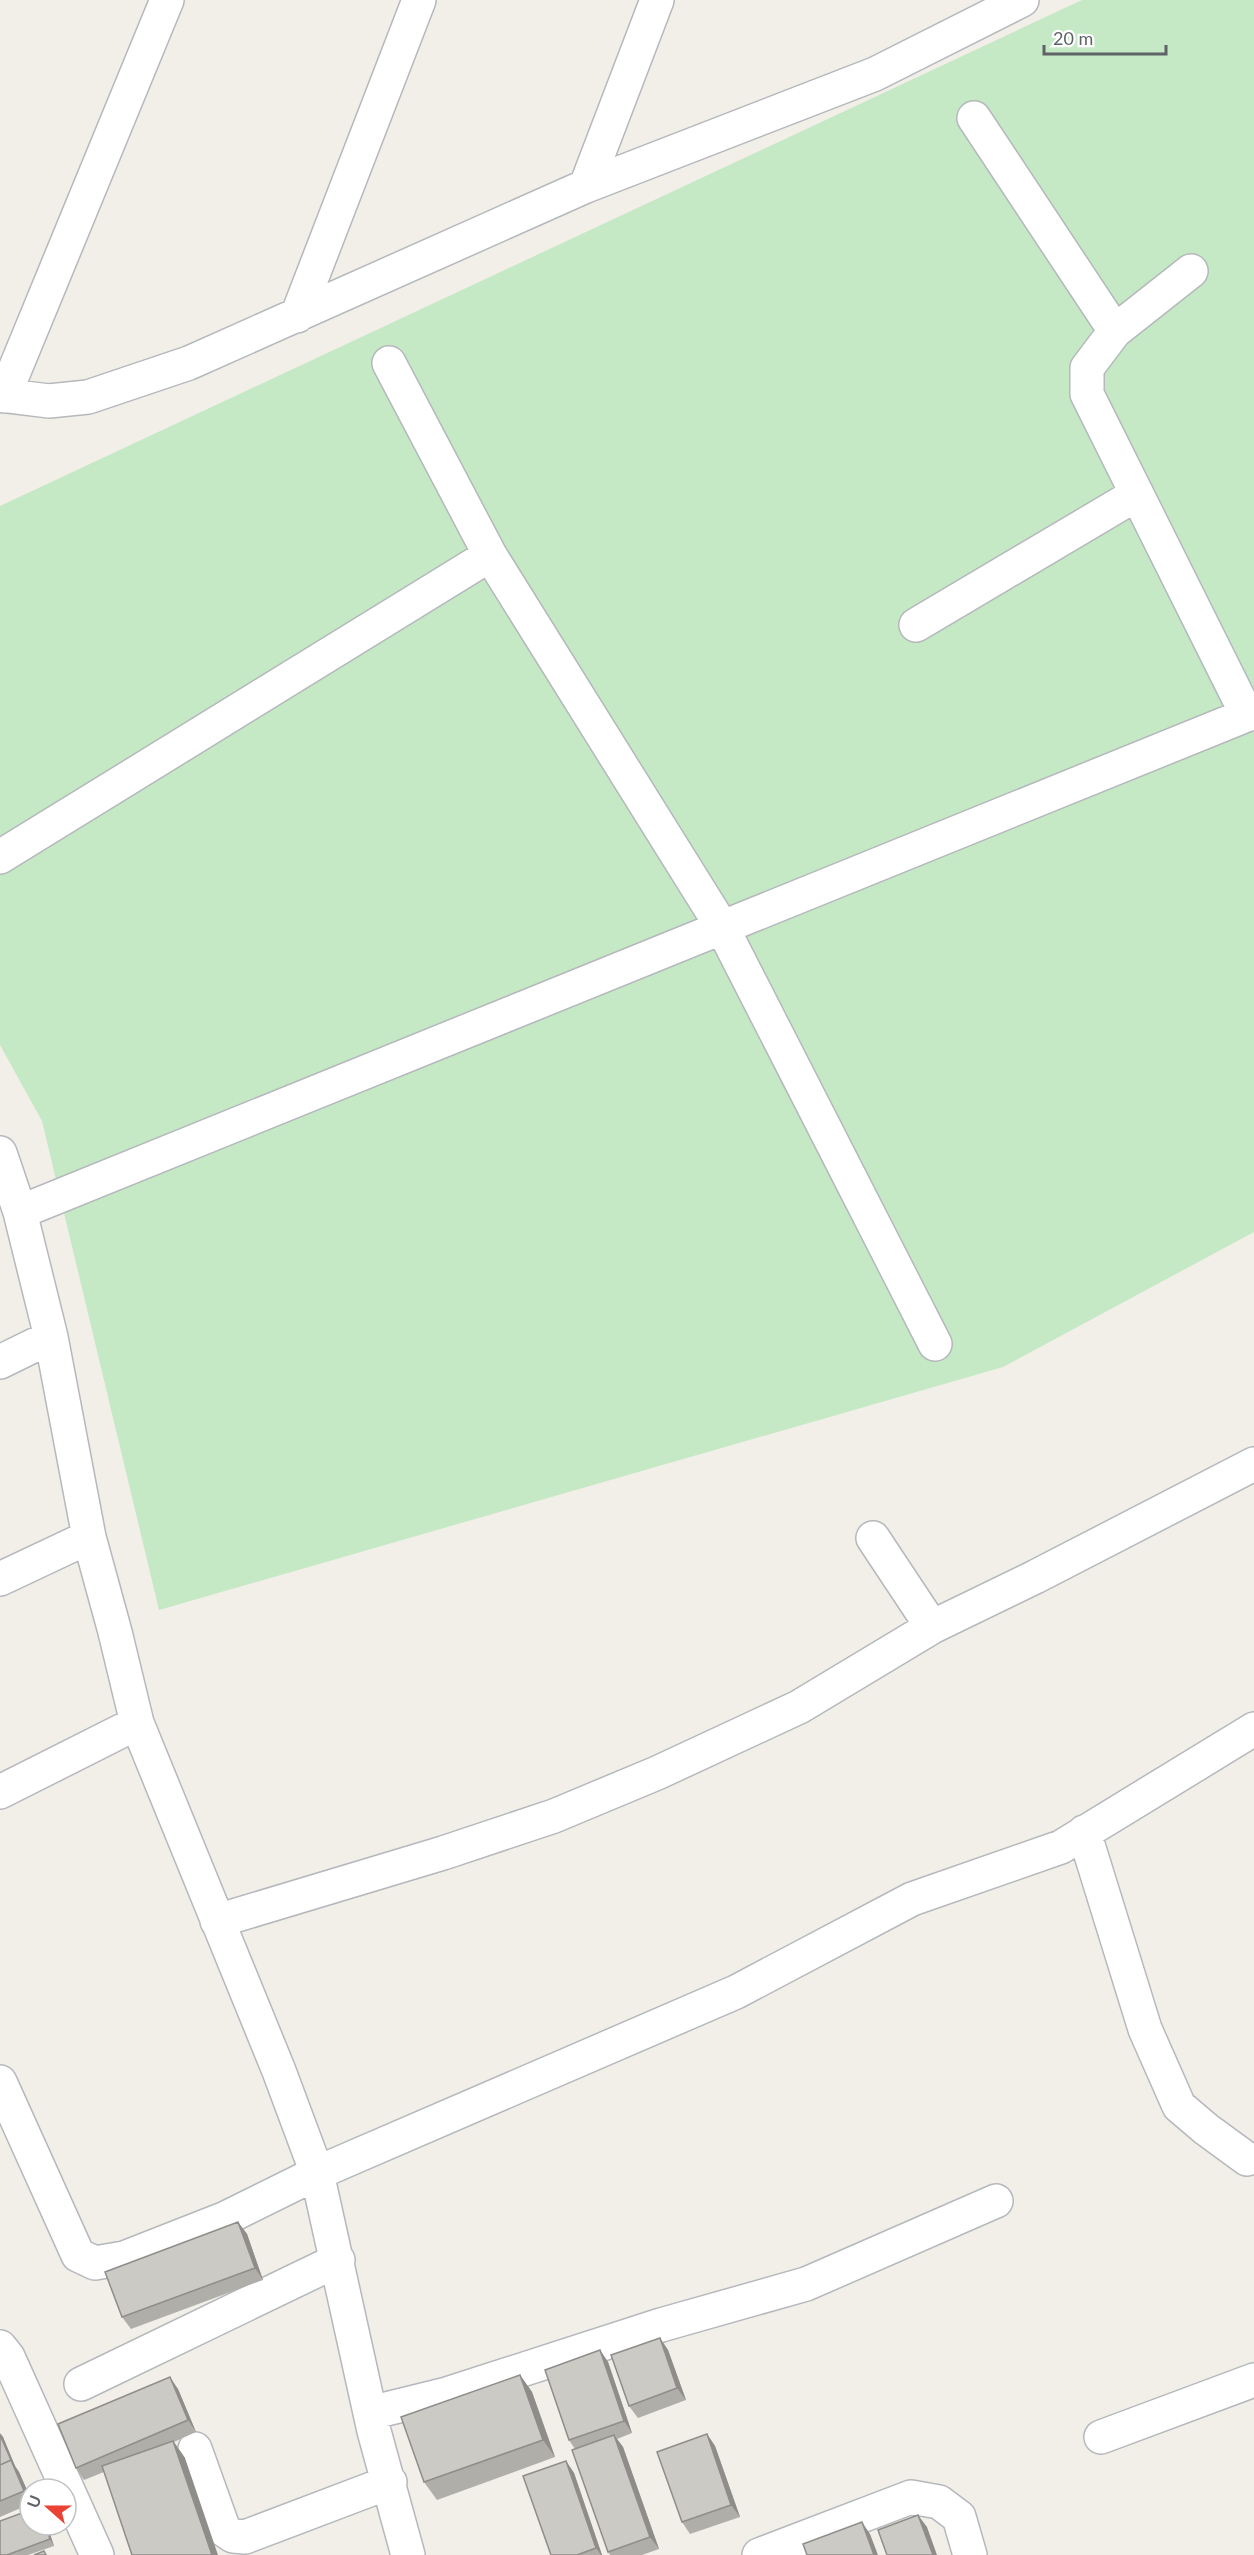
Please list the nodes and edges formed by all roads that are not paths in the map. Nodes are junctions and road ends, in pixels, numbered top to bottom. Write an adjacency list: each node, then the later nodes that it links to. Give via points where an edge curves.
1 (167, 0): 11 (street)
2 (419, 0): 8 (street)
3 (657, 0): 6 (street)
4 (1022, 0): 6 (street, via 875,74)
5 (974, 118): 9 (street)
6 (586, 186): 8 (street)
7 (1191, 271): 9 (street)
8 (297, 316): 11 (street, via 189,363 88,397 49,401)
9 (1115, 331): 12 (street, via 1087,368 1088,394)
10 (389, 363): 13 (street)
11 (2, 395)
12 (1137, 494): 14 (street); 15 (street)
13 (490, 555): 16 (street); 17 (street)
14 (916, 625)
15 (1250, 713): 17 (street)
16 (0, 857)
17 (722, 927): 19 (street); 21 (street)
18 (1, 1160): 19 (street)
19 (20, 1212): 20 (street)
20 (51, 1336): 22 (street); 24 (street)
21 (935, 1344)
22 (0, 1362)
23 (1254, 1464): 27 (street)
24 (89, 1538): 26 (street); 28 (street)
25 (873, 1538): 27 (street)
26 (0, 1579)
27 (932, 1626): 32 (street, via 800,1707 554,1816)
28 (136, 1723): 30 (street); 32 (street)
29 (1254, 1729): 31 (street)
30 (0, 1792)
31 (1084, 1832): 34 (street, via 1145,2029 1179,2106); 35 (street, via 1061,1847 912,1899 736,1992)
32 (217, 1921): 35 (street)
33 (0, 2082): 35 (street, via 78,2255 88,2261 103,2263 124,2258 226,2218)
34 (1247, 2159)
35 (317, 2173): 37 (street)
36 (996, 2200): 41 (street, via 806,2284 661,2325 447,2394)
37 (338, 2260): 40 (street); 41 (street)
38 (0, 2347): 45 (street, via 8,2356)
39 (1254, 2380): 42 (street)
40 (81, 2384)
41 (370, 2413): 44 (street)
42 (1101, 2437)
43 (195, 2450): 44 (street, via 224,2530 233,2536 245,2537)
44 (390, 2482): 46 (street)
45 (97, 2555)
46 (408, 2555)
47 (759, 2555): 48 (street, via 911,2497 939,2502 959,2517)
48 (970, 2555)

